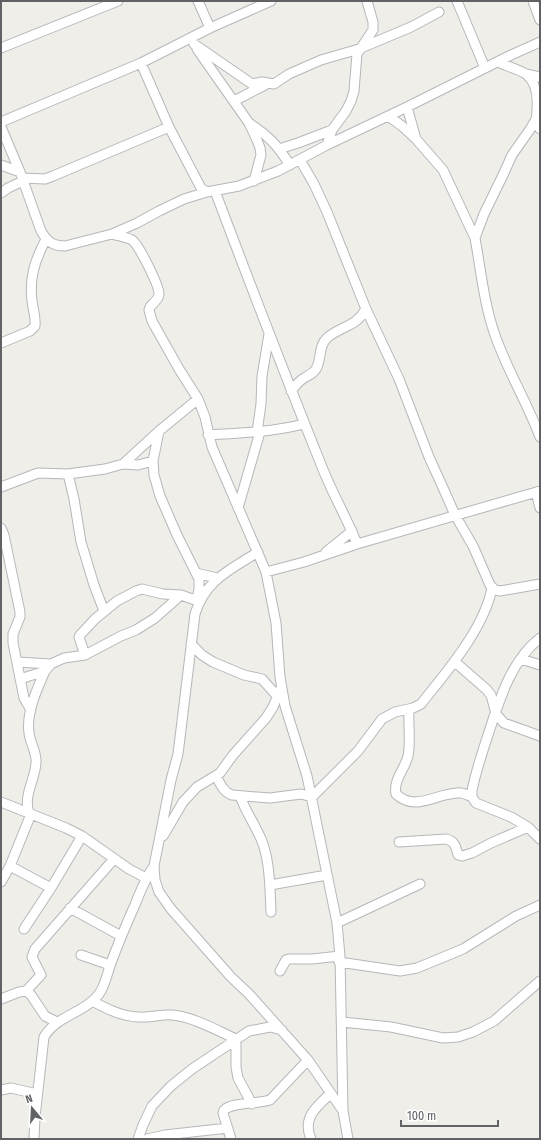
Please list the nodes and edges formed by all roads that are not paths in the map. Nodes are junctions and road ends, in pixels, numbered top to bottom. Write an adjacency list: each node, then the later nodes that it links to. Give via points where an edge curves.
1 (118, 1): 12 (street)
2 (198, 1): 9 (street)
3 (271, 1): 9 (street)
4 (367, 1): 13 (street, via 373,26 371,34)
5 (457, 1): 16 (street)
6 (533, 1): 8 (street)
7 (439, 12): 13 (street)
8 (540, 20)
9 (210, 28): 10 (street)
10 (192, 42): 15 (street); 19 (street, via 249,83); 20 (street)
11 (540, 42): 14 (street)
12 (1, 48)
13 (359, 49): 19 (street, via 321,60 289,74 277,83); 29 (street, via 351,101)
14 (498, 62): 16 (street); 17 (street)
15 (141, 63): 24 (street); 27 (street)
16 (485, 68): 21 (street)
17 (526, 74): 18 (street); 23 (street, via 535,86 537,95)
18 (540, 77)
19 (269, 84): 20 (street)
20 (234, 102): 25 (street)
21 (408, 107): 22 (street); 30 (street)
22 (388, 116): 30 (street); 31 (street)
23 (536, 119): 28 (street); 41 (street, via 512,155)
24 (1, 122)
25 (249, 123): 32 (street, via 267,135); 37 (street, via 261,156)
26 (1, 127): 36 (street)
27 (169, 127): 36 (street, via 45,179); 38 (street, via 201,188)
28 (540, 129)
29 (332, 130): 31 (street); 32 (street)
30 (416, 140): 41 (street, via 443,170)
31 (327, 145): 33 (street)
32 (279, 148): 34 (street)
33 (300, 160): 34 (street); 43 (street, via 327,212)
34 (290, 164): 37 (street)
35 (1, 165): 36 (street)
36 (21, 177): 39 (street); 42 (street)
37 (254, 181): 38 (street)
38 (211, 192): 40 (street, via 174,204); 44 (street)
39 (1, 193)
40 (112, 234): 42 (street, via 65,246 52,245); 47 (street, via 126,237 140,250 160,294 150,307 150,315)
41 (475, 238): 52 (street, via 495,336)
42 (46, 239): 45 (street, via 35,262 30,286 35,326 30,331)
43 (366, 309): 46 (street, via 352,324 327,338 321,347 314,373 299,382); 60 (street, via 399,379)
44 (269, 333): 46 (street); 50 (street, via 262,376)
45 (1, 343)
46 (291, 391): 48 (street)
47 (198, 400): 49 (street); 51 (street)
48 (304, 424): 50 (street); 62 (street, via 324,474)
49 (159, 431): 53 (street); 54 (street)
50 (259, 432): 51 (street); 58 (street)
51 (208, 434): 58 (street)
52 (540, 437)
53 (153, 461): 54 (street, via 138,465); 67 (street, via 160,496)
54 (123, 464): 55 (street)
55 (68, 474): 56 (street, via 38,473); 73 (street, via 81,542)
56 (1, 487)
57 (538, 491): 59 (street); 60 (street)
58 (238, 508): 64 (street)
59 (540, 508)
60 (455, 515): 63 (street); 70 (street, via 473,546)
61 (1, 528): 78 (street, via 20,612 13,634)
62 (352, 531): 63 (street); 65 (street)
63 (357, 544): 65 (street)
64 (258, 552): 66 (street); 68 (street)
65 (321, 556): 66 (street)
66 (266, 572): 83 (street, via 276,623)
67 (196, 573): 68 (street); 72 (street, via 200,584)
68 (218, 578): 72 (street)
69 (540, 584): 70 (street, via 500,591)
70 (492, 588): 79 (street, via 482,616)
71 (182, 596): 72 (street); 73 (street, via 142,589 127,595); 76 (street, via 136,630)
72 (197, 601): 75 (street)
73 (104, 611): 76 (street, via 80,635)
74 (540, 638): 77 (street)
75 (191, 644): 84 (street, via 213,662 244,675 262,679); 99 (street, via 178,754)
76 (85, 655): 81 (street, via 64,658)
77 (521, 659): 80 (street); 87 (street)
78 (17, 662): 81 (street); 82 (street)
79 (455, 662): 85 (street, via 421,704); 87 (street, via 486,689 491,696)
80 (540, 665)
81 (48, 668): 82 (street); 86 (street, via 39,683)
82 (20, 679): 86 (street, via 24,698)
83 (282, 687): 84 (street); 91 (street, via 285,706)
84 (278, 697): 89 (street, via 266,718)
85 (410, 709): 91 (street, via 395,712 382,719 358,751); 92 (street, via 408,756 395,784 396,794 413,802 457,792)
86 (31, 710): 94 (street, via 29,733 37,759 27,801)
87 (495, 712): 88 (street, via 504,723); 92 (street, via 473,783)
88 (540, 736)
89 (216, 776): 90 (street, via 227,793); 99 (street, via 198,787 183,802)
90 (240, 796): 91 (street, via 270,798 301,794); 107 (street, via 263,844)
91 (312, 797): 103 (street)
92 (472, 797): 95 (street, via 476,802)
93 (1, 802): 94 (street)
94 (30, 814): 96 (street); 101 (street)
95 (528, 827): 97 (street); 98 (street, via 462,856 458,855 455,843 451,840)
96 (82, 836): 100 (street); 108 (street)
97 (540, 839)
98 (399, 842)
99 (159, 843): 102 (street)
100 (114, 859): 104 (street); 110 (street)
101 (10, 866): 105 (street); 108 (street)
102 (154, 866): 104 (street); 125 (street, via 159,892 172,909 231,977)
103 (327, 876): 107 (street); 112 (street)
104 (146, 878): 114 (street)
105 (1, 882)
106 (420, 884): 112 (street)
107 (270, 885): 111 (street)
108 (51, 888): 113 (street)
109 (540, 905): 116 (street, via 516,916 463,949 418,968 400,971)
110 (70, 908): 114 (street); 120 (street, via 32,953 41,975)
111 (271, 912)
112 (337, 923): 116 (street)
113 (24, 929)
114 (121, 936): 117 (street)
115 (81, 955): 117 (street)
116 (339, 959): 118 (street, via 289,959); 124 (street)
117 (110, 965): 122 (street, via 103,987)
118 (280, 971)
119 (540, 981): 124 (street, via 488,1025 458,1037 443,1038 391,1027)
120 (26, 991): 121 (street); 123 (street, via 31,994 45,1016)
121 (1, 999)
122 (92, 1001): 123 (street); 126 (street, via 124,1015 173,1015 185,1018)
123 (57, 1022): 129 (street, via 48,1029 44,1037)
124 (342, 1022): 132 (street)
125 (282, 1030): 126 (street, via 262,1028 249,1031); 127 (street)
126 (236, 1039): 131 (street, via 238,1078); 135 (street, via 171,1086 152,1106)
127 (308, 1060): 130 (street); 131 (street, via 270,1100)
128 (1, 1090): 129 (street, via 11,1088)
129 (37, 1094): 134 (street)
130 (330, 1094): 132 (street); 138 (street, via 311,1113 308,1127)
131 (252, 1104): 133 (street, via 224,1110)
132 (343, 1111): 139 (street)
133 (228, 1128): 136 (street); 137 (street)
134 (34, 1139)
135 (138, 1139)
136 (147, 1139)
137 (230, 1139)
138 (312, 1139)
139 (348, 1139)

